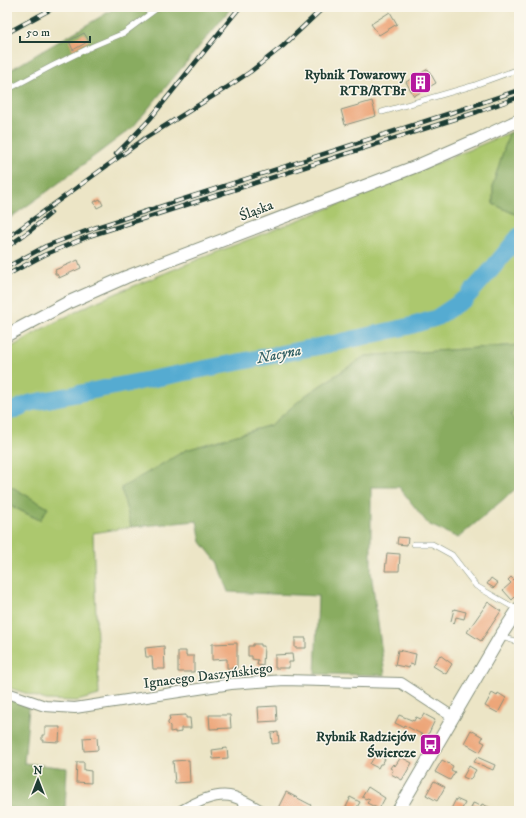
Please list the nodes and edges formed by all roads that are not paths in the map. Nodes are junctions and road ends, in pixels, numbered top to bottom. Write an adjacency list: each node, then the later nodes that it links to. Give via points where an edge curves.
1 (159, 7): 3 (lane, via 124,33)
2 (519, 69): 4 (lane, via 472,86)
3 (7, 90)
4 (382, 112)
5 (519, 120): 6 (street, Śląska, via 417,166 119,280 67,303)
6 (7, 335)
7 (414, 544): 8 (lane, via 432,544 452,555 476,586)
8 (518, 609): 9 (street)
9 (500, 637): 10 (lane); 12 (street)
10 (519, 642)
11 (7, 693): 12 (street, Ignacego Daszyńskiego, via 45,706 75,708 231,684 284,680 401,683)
12 (453, 717): 17 (street)
13 (243, 801): 14 (street, via 233,796 220,796 198,801); 15 (lane); 16 (street)
14 (181, 811)
15 (238, 811)
16 (262, 811)
17 (398, 811)

